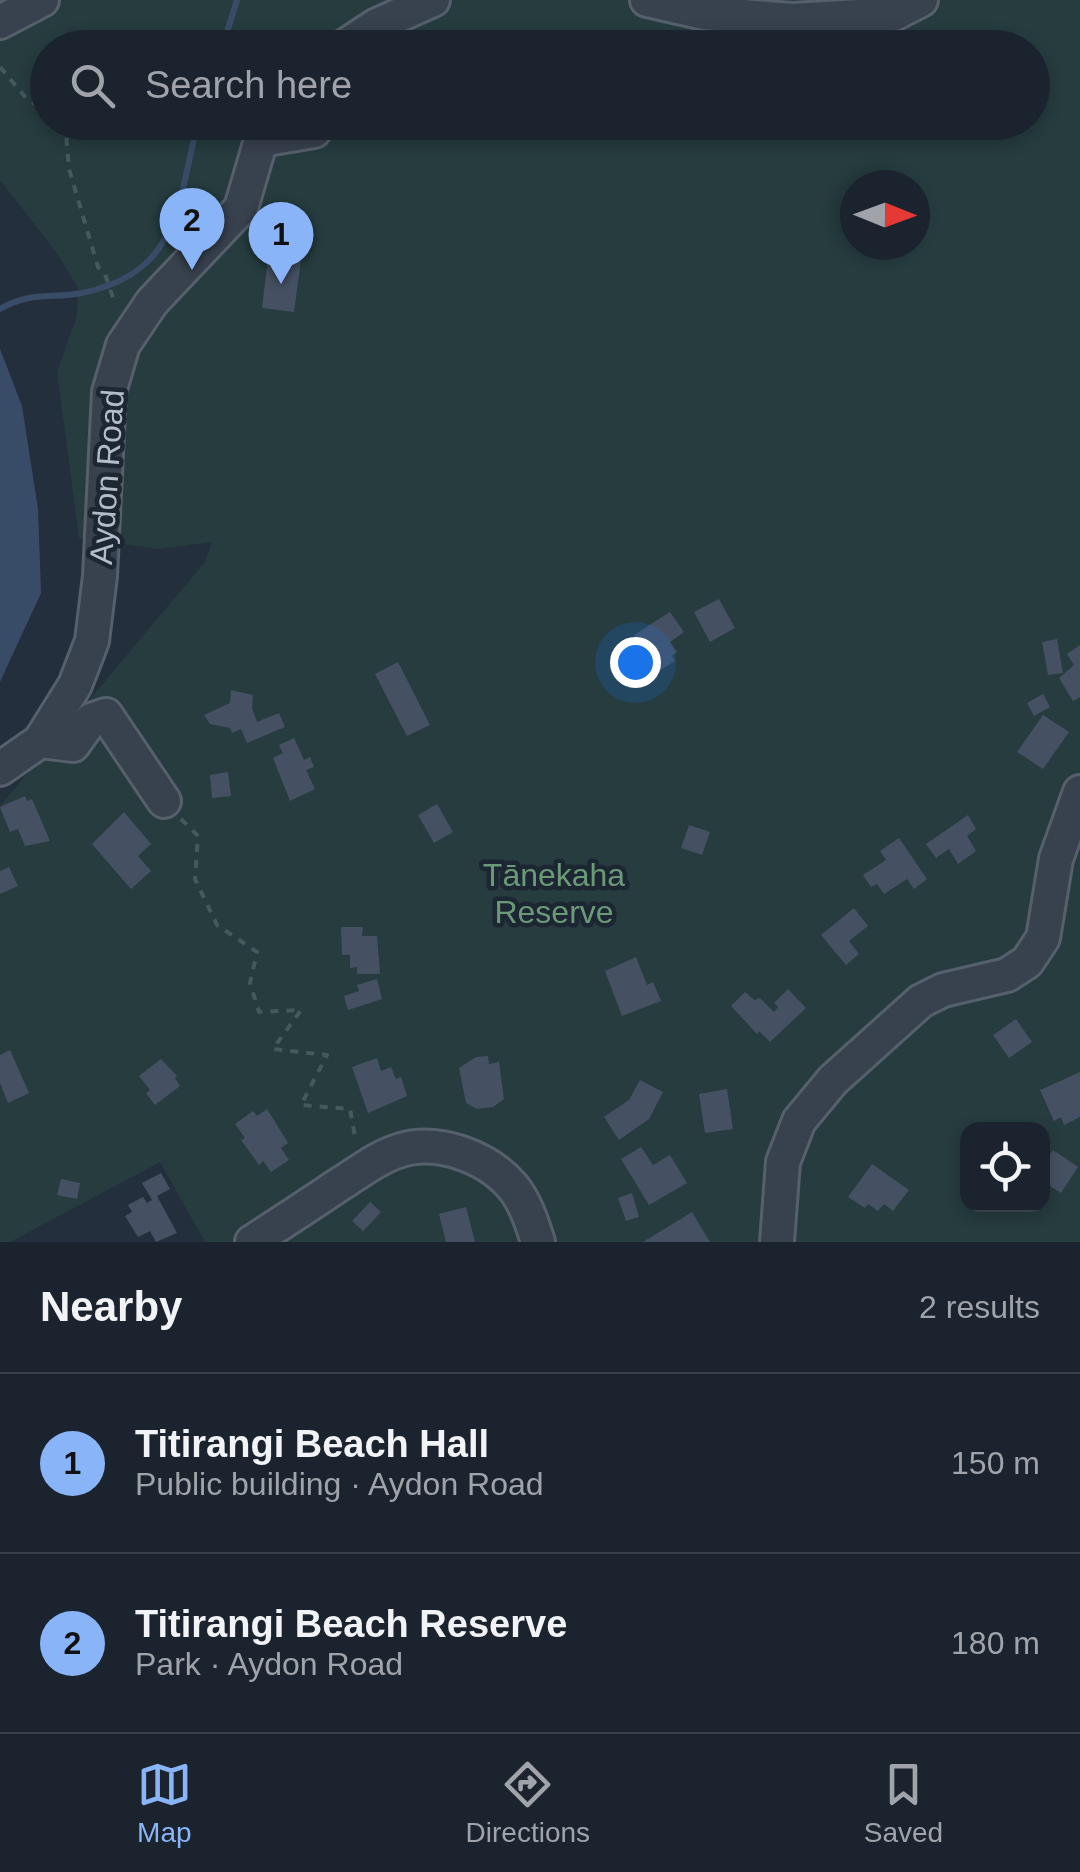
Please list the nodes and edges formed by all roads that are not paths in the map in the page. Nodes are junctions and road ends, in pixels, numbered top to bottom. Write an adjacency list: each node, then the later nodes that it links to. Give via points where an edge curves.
1 (42, 0): 6 (street)
2 (433, 0): 5 (street)
3 (647, 0): 4 (street, via 704,13 792,20 894,14)
4 (921, 0)
5 (369, 13)
6 (0, 22)
7 (259, 140): 8 (street, Aydon Road, via 241,208 152,302 123,346 110,392 92,641)
8 (40, 741): 9 (street, Aydon Road); 11 (street, via 74,745 91,720 106,715)
9 (0, 769)
10 (1080, 792): 14 (street, via 1056,859 1043,938 1027,962 1007,976 920,1001 834,1080 799,1122 783,1162)
11 (164, 801)
12 (252, 1242): 13 (street, via 370,1165 414,1147 482,1162 514,1188)
13 (538, 1242)
14 (777, 1242)

